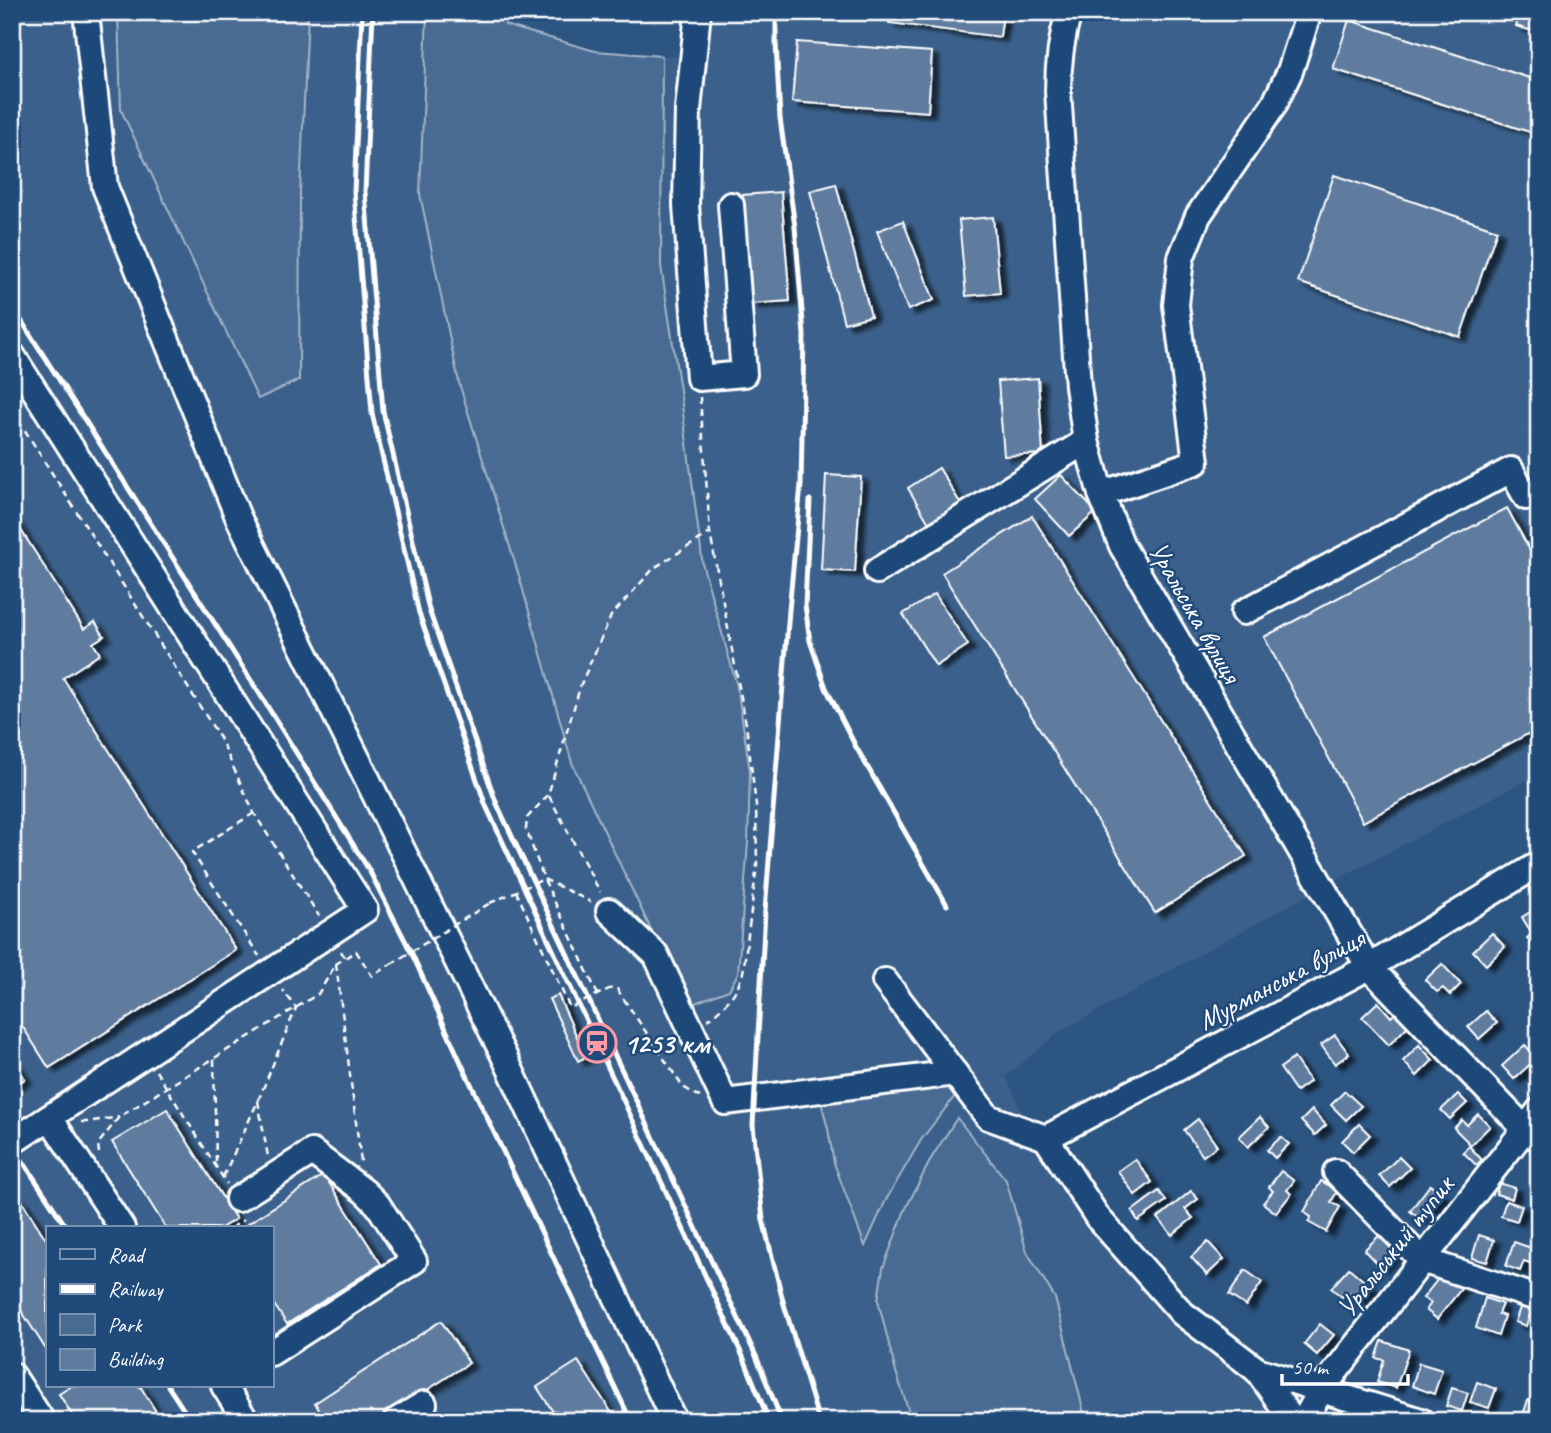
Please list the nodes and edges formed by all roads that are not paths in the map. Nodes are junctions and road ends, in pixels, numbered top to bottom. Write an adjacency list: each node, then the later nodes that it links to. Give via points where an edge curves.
1 (86, 12): 35 (street, via 105,187 238,517 505,1058)
2 (698, 12): 5 (street, via 688,110 686,205 699,378 744,374)
3 (1069, 12): 7 (street, Уральська вулиця, via 1058,62 1058,91 1078,386)
4 (1309, 12): 9 (street, via 1275,105 1198,216 1181,258 1176,304 1196,462)
5 (731, 205)
6 (12, 355): 17 (street, via 365,910)
7 (1086, 441): 9 (street, Уральська вулиця); 10 (street)
8 (1539, 489): 11 (street, via 1526,496 1511,470)
9 (1101, 494): 14 (street, Уральська вулиця, via 1122,545)
10 (877, 571)
11 (1244, 612)
12 (1539, 864): 14 (street, Мурманська вулиця)
13 (610, 911): 16 (street, via 656,955 725,1102)
14 (1369, 967): 18 (street, Уральська вулиця); 19 (street, Мурманська вулиця)
15 (885, 981): 16 (street)
16 (955, 1073): 19 (street, via 988,1117)
17 (50, 1118): 20 (street); 23 (street)
18 (1534, 1126): 24 (street, Уральський тупик)
19 (1046, 1138): 27 (street, via 1098,1218 1182,1313)
20 (12, 1142)
21 (1336, 1172): 24 (street)
22 (238, 1199): 26 (street, via 312,1152 378,1205 414,1261)
23 (121, 1226)
24 (1422, 1260): 25 (street); 30 (street, Уральський тупик)
25 (1531, 1296)
26 (273, 1352)
27 (1257, 1370): 30 (street); 36 (street)
28 (12, 1375): 32 (street)
29 (225, 1388): 33 (street)
30 (1321, 1390): 37 (street, Уральський тупик); 38 (street)
31 (424, 1404): 34 (street)
32 (42, 1421)
33 (246, 1421)
34 (396, 1421)
35 (674, 1421)
36 (1293, 1421)
37 (1304, 1421)
38 (1421, 1421)

